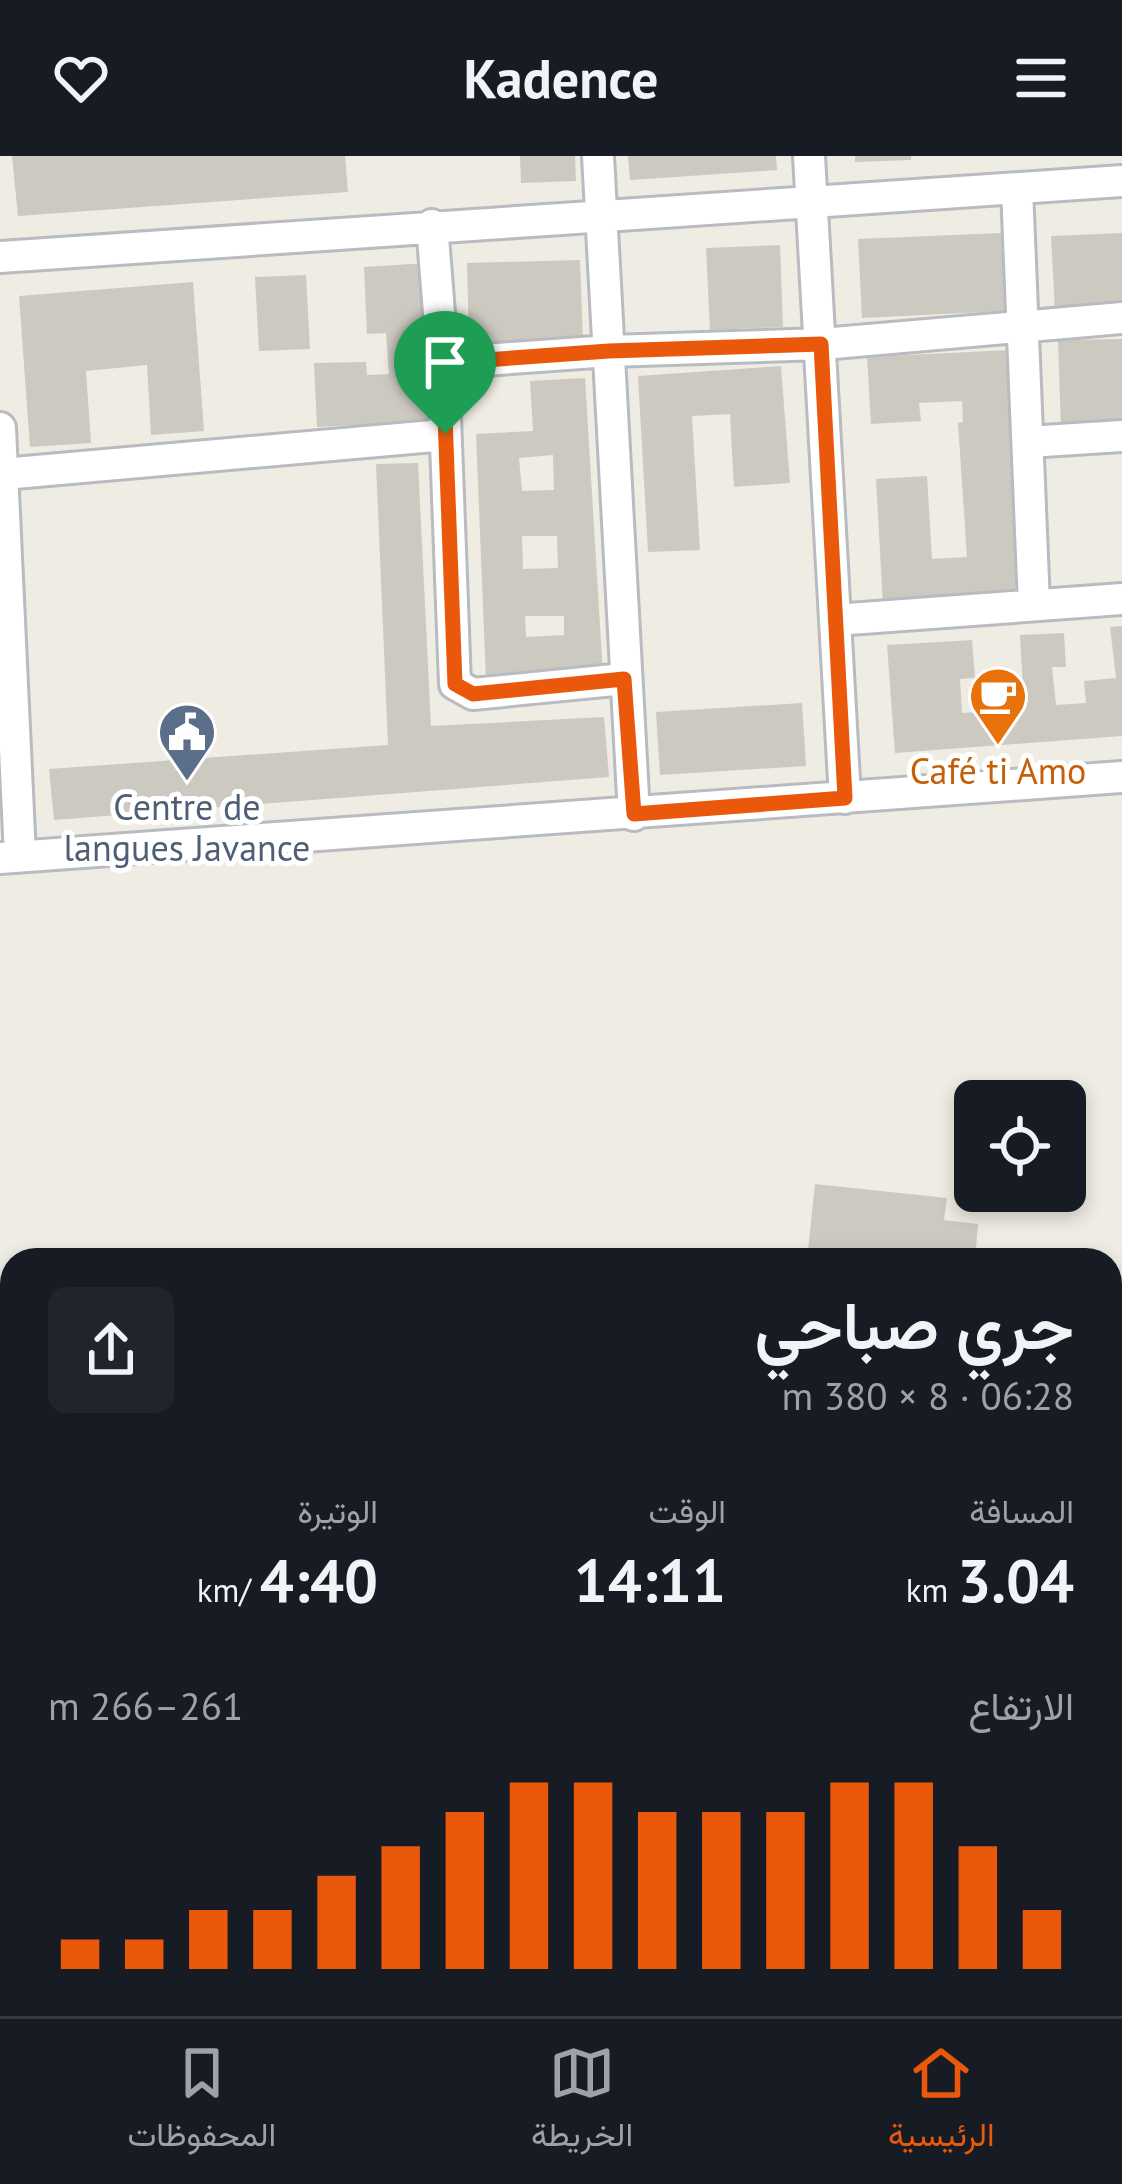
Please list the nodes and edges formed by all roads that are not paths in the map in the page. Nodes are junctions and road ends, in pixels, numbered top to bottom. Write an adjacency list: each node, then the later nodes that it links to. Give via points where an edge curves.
1 (598, 156): 6 (street)
2 (809, 156): 5 (street)
3 (1122, 182): 4 (street)
4 (1017, 189): 5 (street); 10 (street)
5 (812, 205): 6 (street); 11 (street)
6 (601, 214): 7 (street); 12 (street)
7 (432, 225): 8 (street); 13 (street)
8 (0, 257)
9 (1122, 318): 10 (street)
10 (1023, 325): 11 (street); 17 (street)
11 (821, 344): 12 (street); 22 (street)
12 (609, 351): 13 (street); 23 (street)
13 (443, 363): 15 (street)
14 (0, 428): 18 (street)
15 (445, 434): 18 (street); 23 (street, via 455,684 473,694)
16 (1122, 436): 17 (street)
17 (1028, 442): 21 (street)
18 (3, 474): 19 (street)
19 (3, 576): 24 (street)
20 (1122, 599): 21 (street)
21 (1034, 605): 22 (street)
22 (836, 620): 26 (street)
23 (624, 679): 27 (street)
24 (6, 711): 28 (street)
25 (1122, 777): 26 (street)
26 (845, 798): 27 (street)
27 (634, 814): 28 (street)
28 (10, 857)

